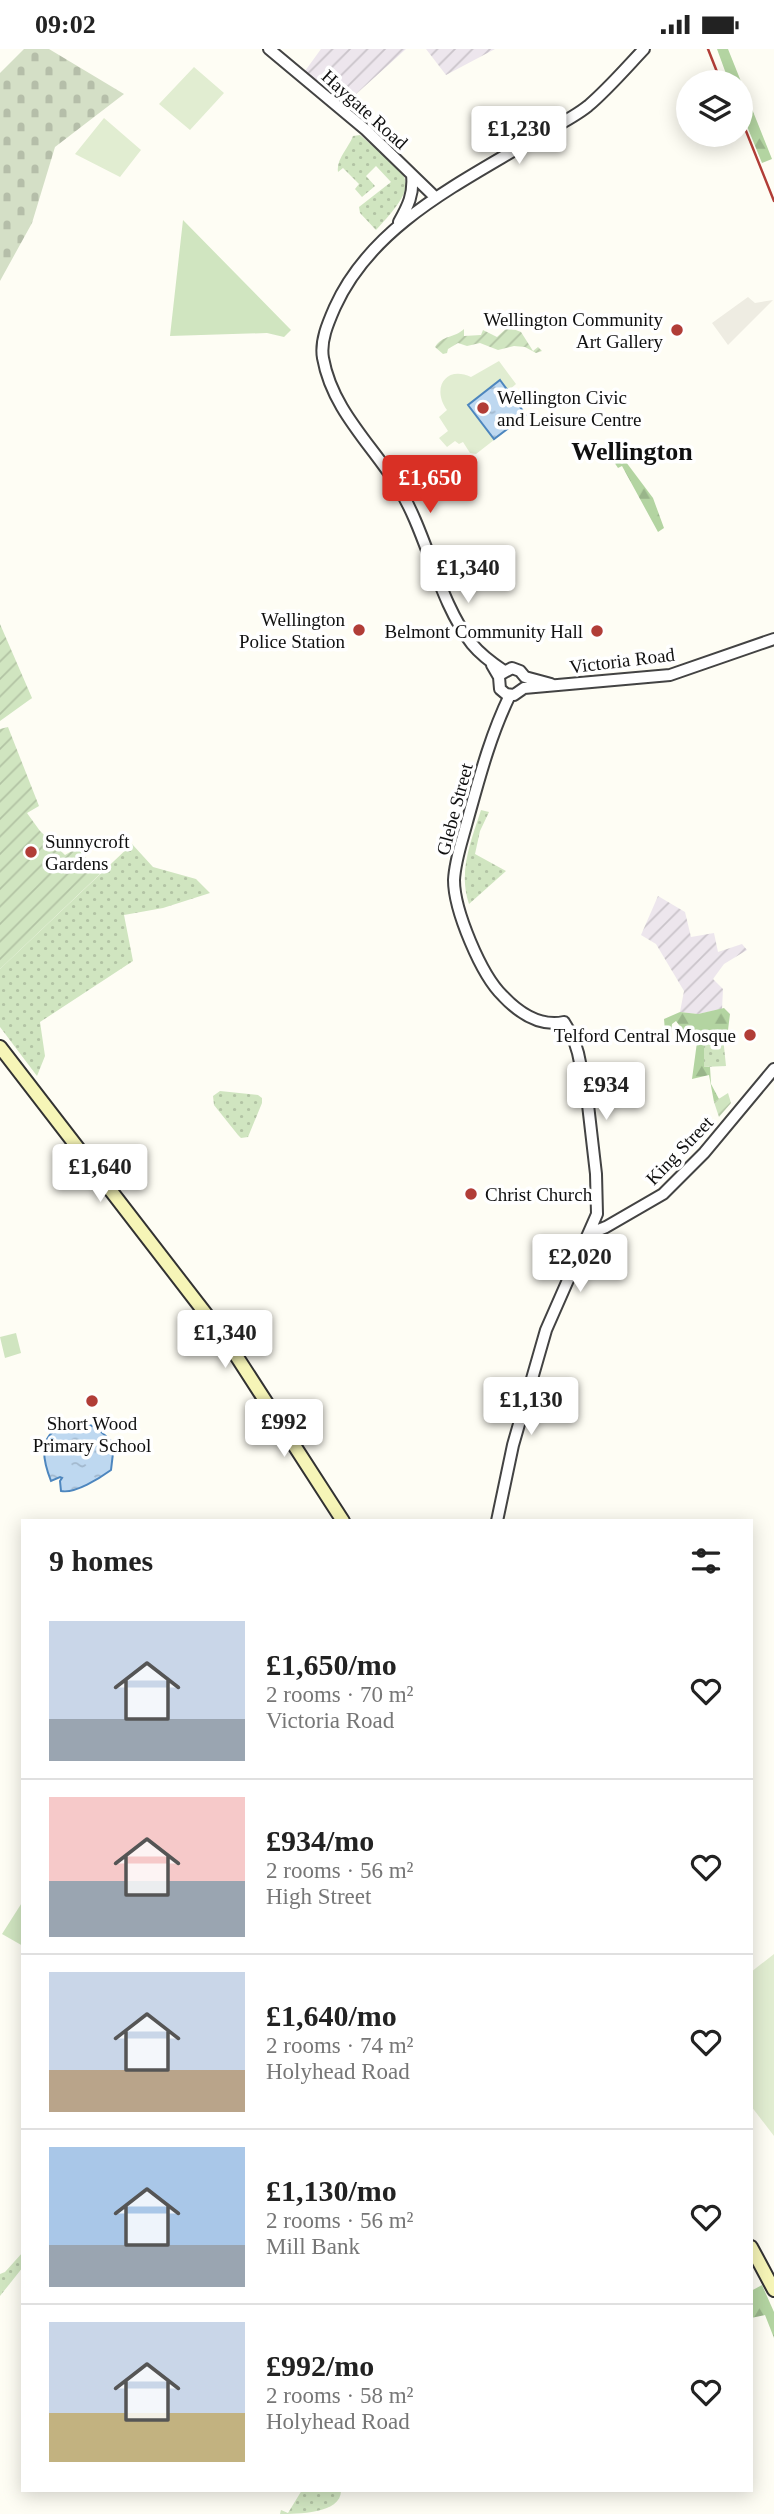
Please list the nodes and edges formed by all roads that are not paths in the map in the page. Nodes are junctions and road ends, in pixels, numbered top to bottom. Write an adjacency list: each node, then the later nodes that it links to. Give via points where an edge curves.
1 (269, 49): 3 (street, Haygate Road, via 366,130)
2 (643, 49): 4 (street, via 587,107)
3 (411, 175): 4 (street, Haygate Road); 5 (street, via 409,205)
4 (435, 197): 5 (street)
5 (394, 230): 7 (street, via 356,269 341,293 326,330 324,364 338,402 409,508 461,627)
6 (774, 639): 8 (street, Victoria Road, via 670,675 552,685)
7 (501, 674): 8 (street, Victoria Road, via 516,669); 9 (street, via 498,685)
8 (524, 682): 9 (street, Victoria Road, via 518,694)
9 (506, 694): 12 (street, Glebe Street, via 458,855 454,879 460,918 496,990 518,1012 535,1020 564,1022 573,1037 587,1096 598,1205)
10 (0, 1047): 13 (main road, via 226,1340)
11 (774, 1069): 12 (street, King Street, via 663,1194 606,1227)
12 (592, 1230): 14 (street, via 546,1330 513,1445)
13 (342, 1519)
14 (498, 1519)
15 (753, 2250): 16 (main road)
16 (774, 2290)

